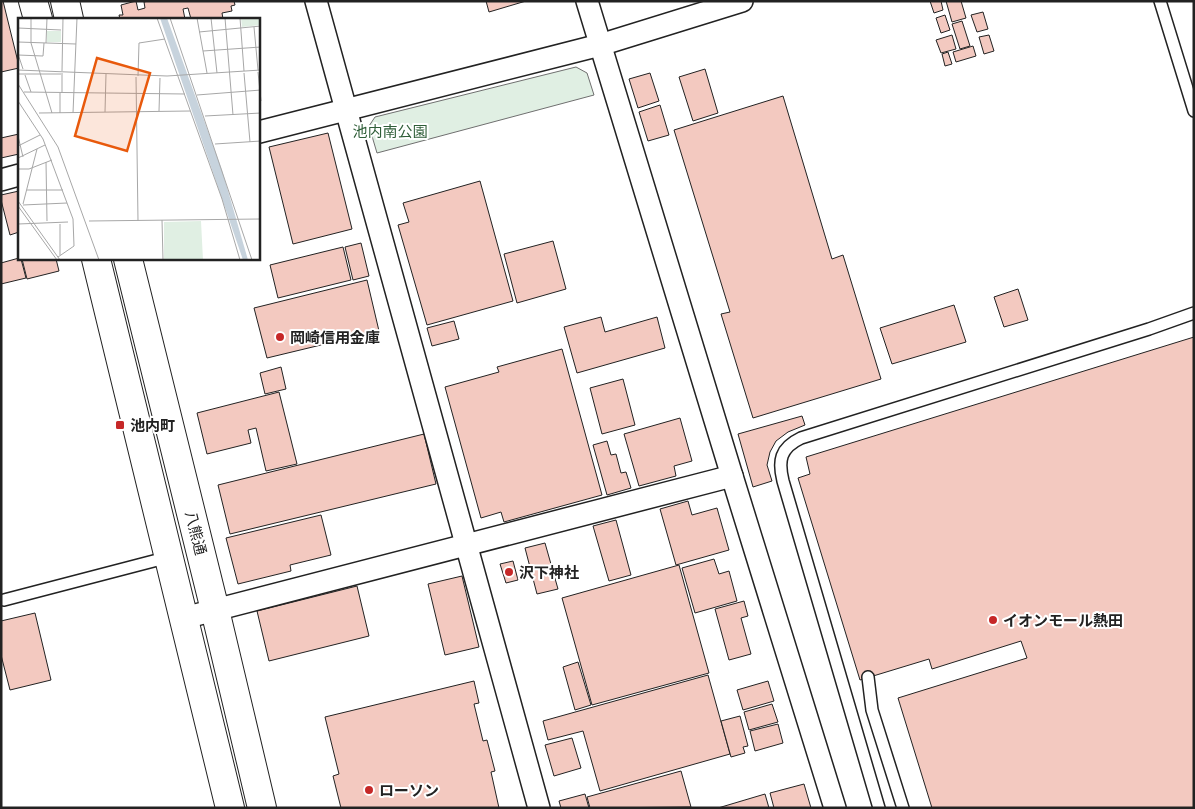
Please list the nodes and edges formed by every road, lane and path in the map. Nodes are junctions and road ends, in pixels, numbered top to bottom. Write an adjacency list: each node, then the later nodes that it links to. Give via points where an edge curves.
1 (33, 1): 7 (main road)
2 (65, 1): 8 (main road)
3 (316, 1): 10 (street)
4 (587, 1): 9 (street)
5 (742, 1): 9 (street)
6 (1160, 1): 11 (lane)
7 (38, 18)
8 (69, 18)
9 (600, 45): 10 (street); 18 (street)
10 (346, 110): 12 (street); 19 (street)
11 (1194, 111)
12 (260, 132)
13 (18, 176): 14 (street)
14 (1, 180)
15 (96, 260): 20 (main road)
16 (128, 260): 22 (main road, 八熊通)
17 (1194, 314): 29 (lane, via 801,438 791,443 784,453 780,470)
18 (732, 476): 19 (street); 28 (street)
19 (466, 545): 22 (street); 27 (street)
20 (170, 557): 21 (lane); 23 (main road)
21 (2, 601)
22 (215, 610): 23 (street); 26 (main road, 八熊通)
23 (184, 618): 25 (main road)
24 (868, 677): 30 (lane, via 872,710)
25 (230, 808)
26 (262, 808)
27 (539, 808)
28 (835, 808)
29 (878, 808)
30 (903, 808)

